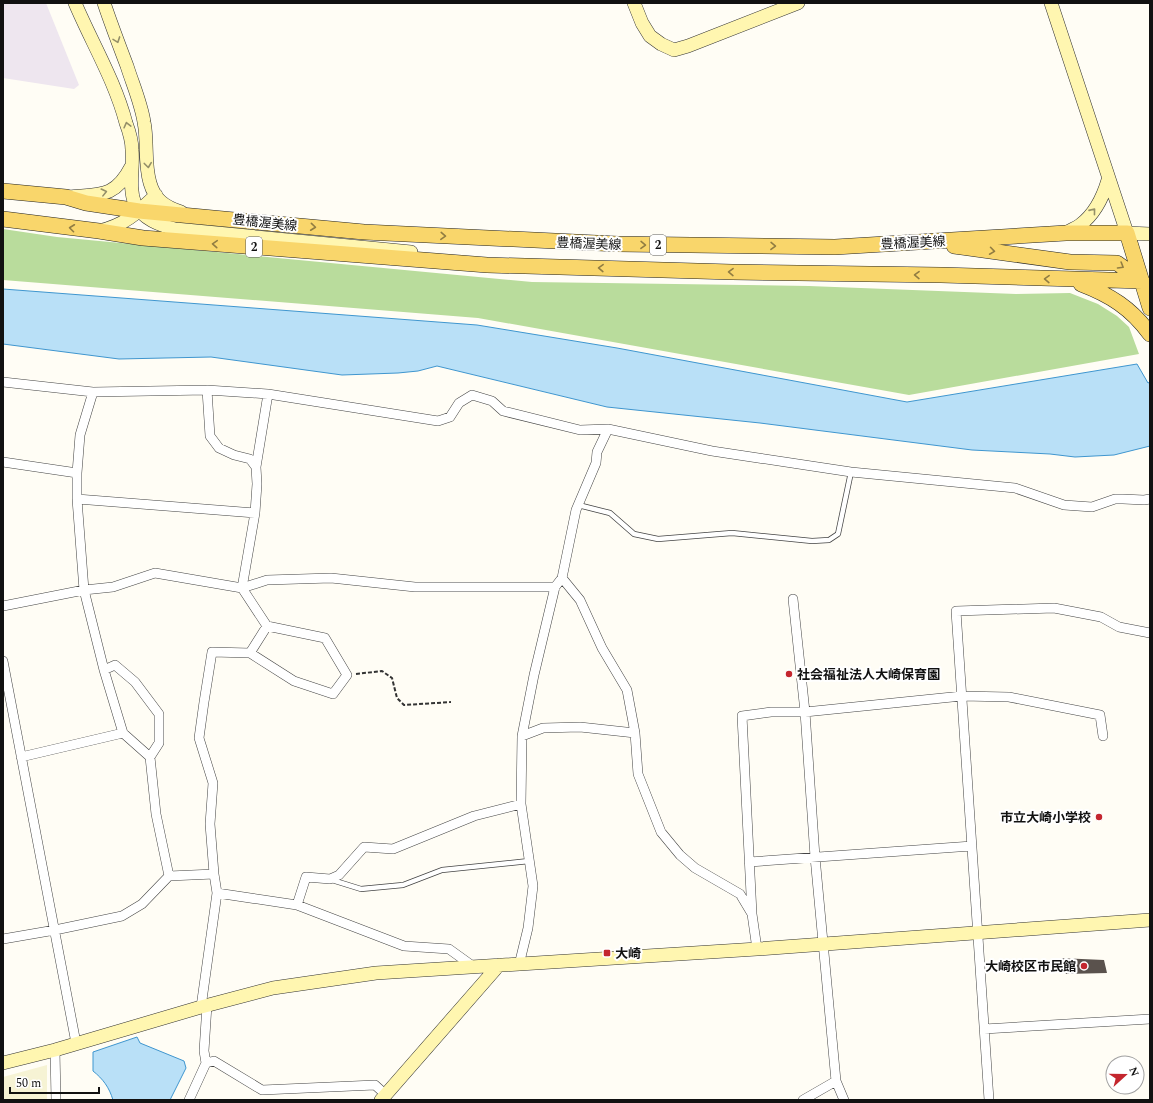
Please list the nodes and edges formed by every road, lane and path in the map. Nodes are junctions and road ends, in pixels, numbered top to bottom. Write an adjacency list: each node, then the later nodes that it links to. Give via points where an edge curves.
1 (75, 3): 6 (street, one-way to 1, via 132,148 120,101)
2 (104, 3): 9 (street, one-way to 9, via 140,104 145,123 150,182)
3 (634, 3): 4 (street, via 650,36 674,50)
4 (798, 3)
5 (1051, 3): 7 (street)
6 (133, 163): 10 (street, one-way to 6, via 107,193 123,180); 11 (street, via 132,195)
7 (1108, 180): 15 (street, one-way to 7, via 1080,225 1091,213 1101,200); 16 (street)
8 (3, 192): 10 (main road, 豊橋渥美線 / 2)
9 (156, 195): 11 (street); 12 (street, via 169,209)
10 (66, 197): 11 (main road, 豊橋渥美線 / 2, via 86,203)
11 (140, 211): 12 (main road, 豊橋渥美線 / 2); 14 (street, via 118,225); 19 (street, via 152,221 175,229 460,257)
12 (191, 215): 18 (main road, 豊橋渥美線 / 2, one-way to 18, via 364,232 618,244 835,246)
13 (3, 219): 14 (main road, 豊橋渥美線 / 2, one-way to 13)
14 (99, 231): 19 (main road, 豊橋渥美線 / 2, one-way to 14, via 143,238)
15 (1066, 233): 16 (main road, 豊橋渥美線 / 2); 18 (main road, 豊橋渥美線 / 2)
16 (1127, 233): 17 (street); 21 (main road)
17 (1150, 234)
18 (926, 241): 21 (main road, one-way to 21, via 1070,262 1117,263)
19 (505, 265): 20 (main road, 豊橋渥美線 / 2, one-way to 19)
20 (1072, 280): 21 (main road, 豊橋渥美線 / 2); 23 (main road, via 1115,299 1140,321)
21 (1146, 281): 22 (main road)
22 (1150, 308)
23 (1150, 334)
24 (3, 382): 26 (street)
25 (207, 390): 26 (street); 27 (street); 30 (street, via 210,436 219,448 250,459)
26 (93, 392): 32 (street, via 80,435)
27 (268, 394): 28 (street, via 438,421 450,417 459,403 472,395 492,401 503,411 580,430); 30 (street)
28 (608, 429): 31 (street, via 712,451); 35 (street)
29 (3, 462): 32 (street)
30 (256, 467): 36 (street)
31 (851, 472): 34 (street, via 1015,488 1064,505 1092,507 1115,499); 35 (lane, via 838,534 830,540 812,541 732,533 658,539 634,534 610,513)
32 (77, 473): 33 (street)
33 (77, 499): 36 (street); 40 (street)
34 (1150, 499)
35 (578, 505): 37 (street)
36 (256, 513): 39 (street)
37 (562, 578): 38 (street); 53 (street, via 580,600 602,648 627,690)
38 (555, 587): 39 (street, via 414,587 331,578 267,580); 54 (street)
39 (242, 588): 40 (street, via 155,573 113,587); 43 (street)
40 (84, 590): 42 (street); 47 (street)
41 (793, 599): 51 (street)
42 (3, 606)
43 (267, 626): 45 (street); 48 (street, via 325,638)
44 (1150, 633): 49 (street, via 1119,627 1100,617 1054,608 956,611)
45 (250, 654): 48 (street, via 294,681 333,694); 63 (street, via 212,652 199,738 212,783 210,824)
46 (3, 661): 56 (street)
47 (104, 670): 52 (street); 57 (street, via 116,665 135,682 159,714 160,743)
48 (347, 675): 50 (path, via 382,671 392,678 396,698 404,705)
49 (962, 696): 51 (street); 55 (street, via 1009,697 1100,715); 59 (street)
50 (451, 702)
51 (805, 712): 60 (street); 62 (street, via 771,712 742,716)
52 (123, 733): 56 (street); 57 (street)
53 (635, 733): 54 (street, via 580,727 543,728); 68 (street, via 638,774 661,832 695,868 740,894)
54 (522, 736): 58 (street)
55 (1103, 736)
56 (21, 757): 70 (street)
57 (150, 757): 64 (street, via 156,814)
58 (522, 804): 61 (street); 65 (street, via 474,816 393,849 364,847 339,875)
59 (972, 846): 60 (street); 71 (street)
60 (815, 857): 62 (street); 73 (street)
61 (529, 861): 65 (lane, via 442,870 403,885 368,889); 75 (street, via 533,886 528,928)
62 (749, 862): 68 (street)
63 (214, 874): 64 (street); 66 (street)
64 (169, 876): 70 (street, via 142,904 122,916)
65 (330, 879): 67 (street, via 306,877)
66 (217, 893): 67 (street); 78 (street)
67 (297, 905): 77 (street, via 404,946 449,949)
68 (752, 914): 74 (street)
69 (1150, 920): 71 (street)
70 (55, 930): 72 (street); 81 (street)
71 (977, 932): 73 (street); 80 (street)
72 (3, 939)
73 (823, 943): 74 (street); 85 (street)
74 (757, 949): 75 (street)
75 (519, 964): 76 (street)
76 (499, 965): 77 (street); 86 (street)
77 (474, 967): 78 (street, via 376,973 273,988)
78 (204, 1006): 81 (street); 84 (street)
79 (1150, 1019): 80 (street)
80 (984, 1028): 91 (street)
81 (76, 1044): 82 (street)
82 (55, 1050): 83 (street); 87 (street)
83 (3, 1063)
84 (206, 1063): 86 (street, via 214,1061 262,1090 374,1085); 88 (street)
85 (836, 1081): 89 (street); 90 (street)
86 (384, 1097)
87 (56, 1100)
88 (189, 1100)
89 (803, 1100)
90 (844, 1100)
91 (989, 1100)

